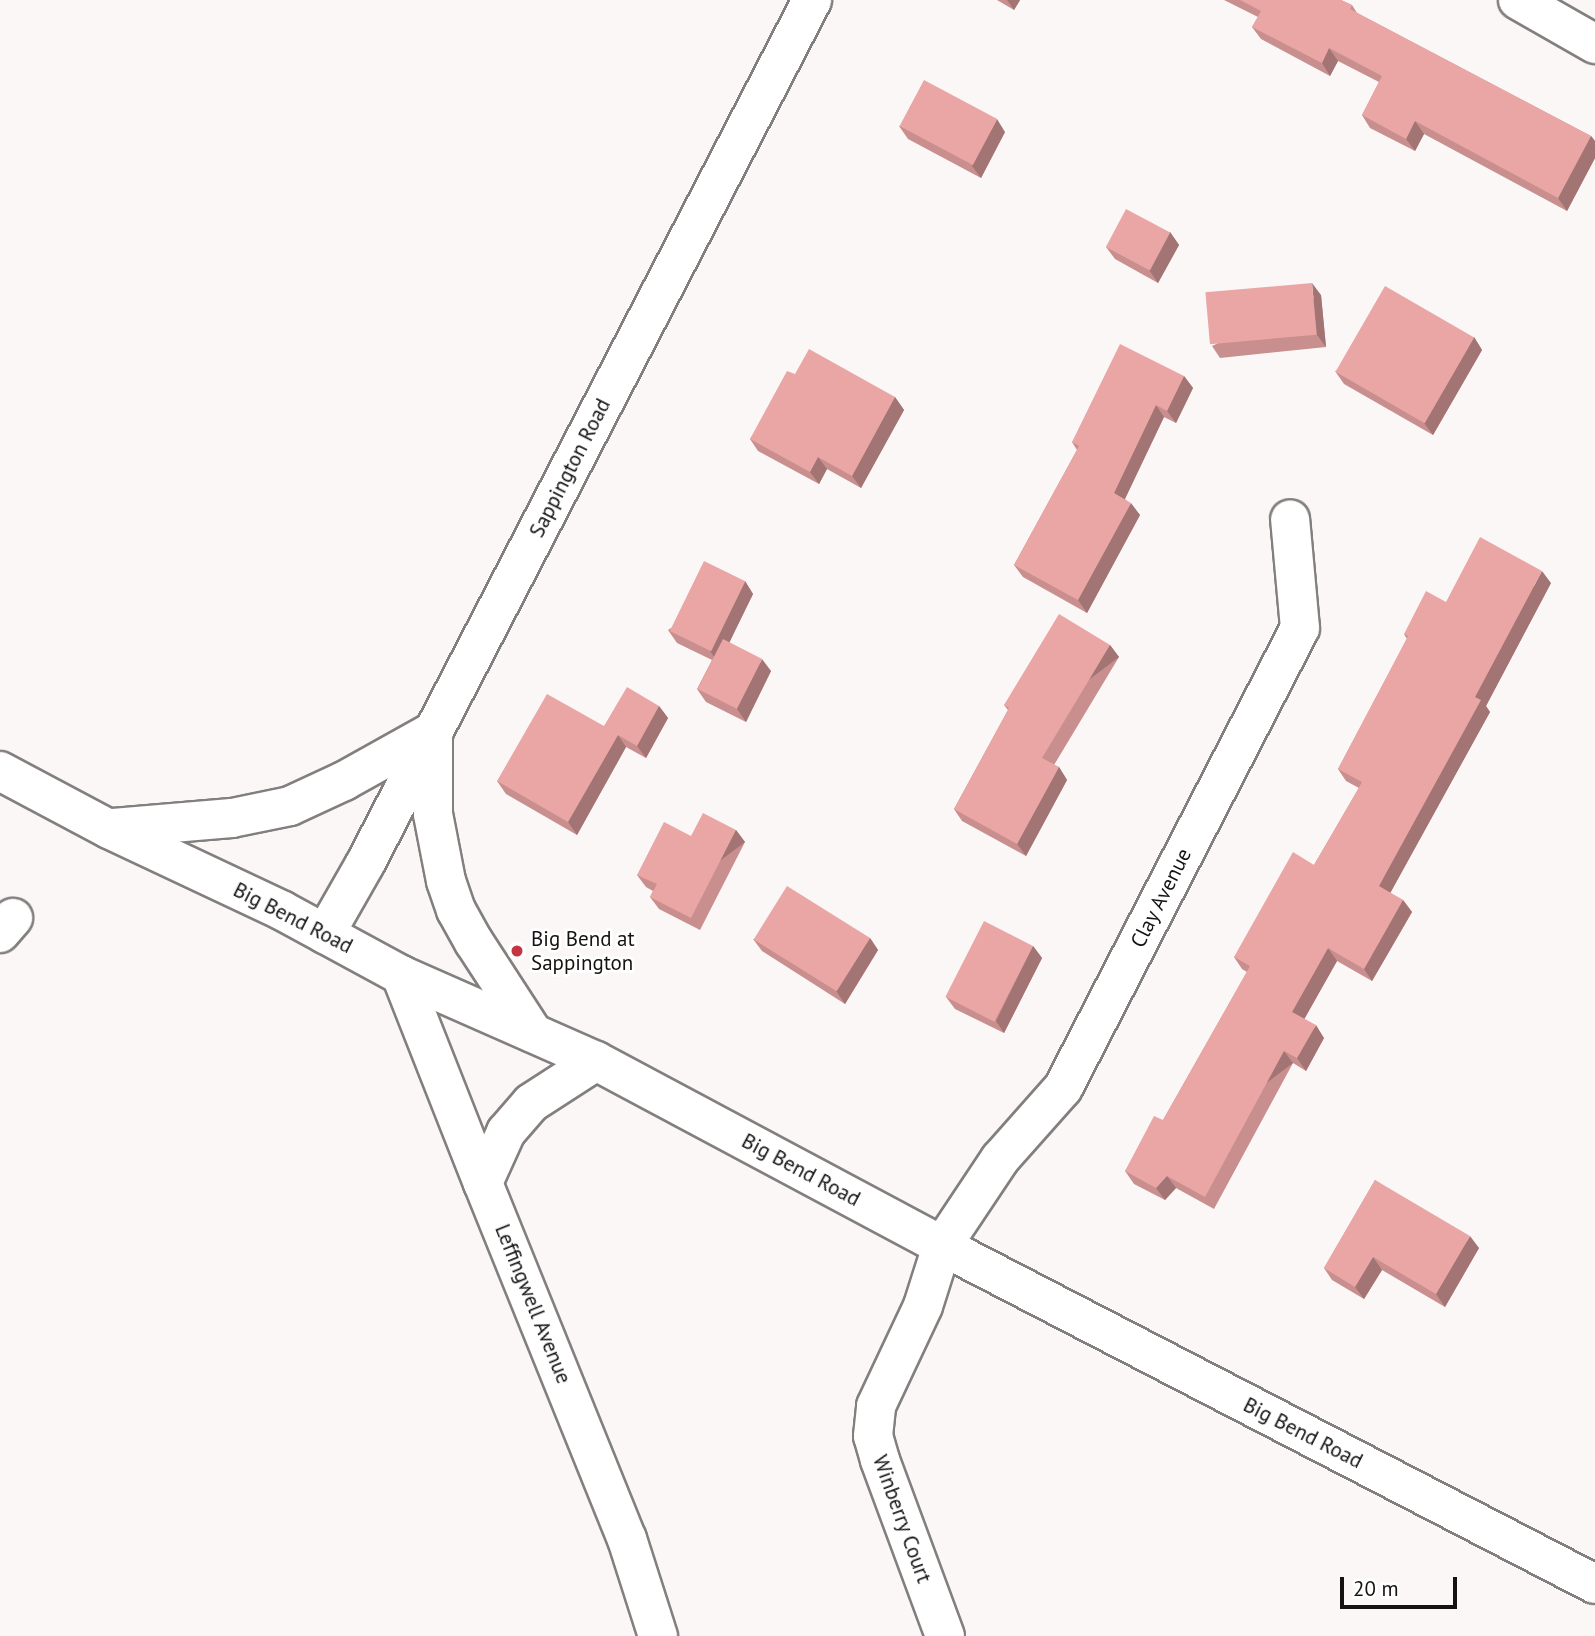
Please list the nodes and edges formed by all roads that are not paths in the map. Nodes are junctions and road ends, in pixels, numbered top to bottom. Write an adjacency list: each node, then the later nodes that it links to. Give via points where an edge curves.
1 (812, 0): 5 (main road, Sappington Road)
2 (1518, 0): 3 (main road)
3 (1595, 44)
4 (1290, 519): 13 (main road, Clay Avenue, via 1300,628 1063,1088 1000,1159)
5 (433, 731): 7 (main road, via 290,806 222,820); 8 (main road, Sappington Road); 10 (main road, via 433,814 446,881 474,942)
6 (0, 771): 7 (main road, Big Bend Road)
7 (109, 829): 8 (main road, Big Bend Road)
8 (325, 934): 9 (main road, Big Bend Road)
9 (401, 975): 10 (main road, Big Bend Road); 12 (main road, Leffingwell Avenue)
10 (533, 1033): 11 (main road, Big Bend Road)
11 (596, 1061): 12 (main road, via 531,1103 506,1132); 13 (main road, Big Bend Road)
12 (484, 1183): 15 (main road, Leffingwell Avenue, via 627,1539)
13 (942, 1246): 14 (main road, Big Bend Road); 16 (main road, Winberry Court, via 923,1306 876,1406 873,1436)
14 (1595, 1584)
15 (658, 1636)
16 (945, 1636)

